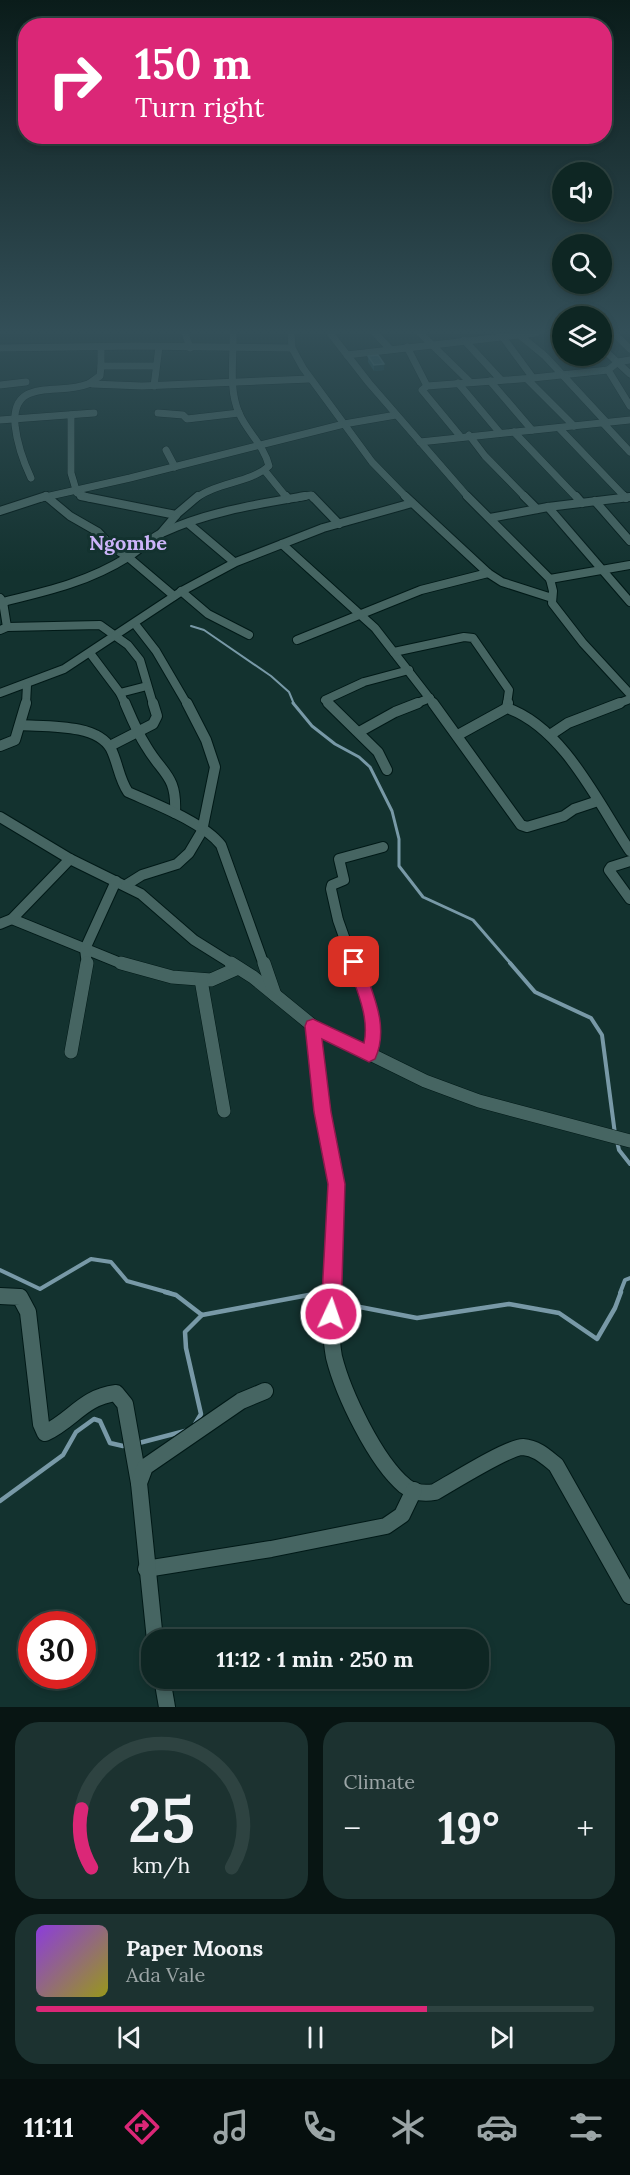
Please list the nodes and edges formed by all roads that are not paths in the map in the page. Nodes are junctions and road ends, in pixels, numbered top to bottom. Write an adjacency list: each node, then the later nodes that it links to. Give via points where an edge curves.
1 (12, 413): 14 (street)
2 (94, 413): 12 (street)
3 (158, 413): 4 (street, via 183,415 187,419)
4 (239, 413): 27 (street)
5 (335, 413): 18 (street)
6 (394, 413): 13 (street)
7 (439, 413): 25 (street)
8 (483, 413): 23 (street)
9 (517, 413): 21 (street)
10 (562, 413): 19 (street)
11 (596, 413): 17 (street)
12 (71, 415): 14 (street); 33 (street)
13 (396, 415): 18 (street); 26 (street)
14 (10, 418): 15 (street); 32 (street)
15 (0, 420)
16 (630, 420): 17 (street)
17 (605, 423): 19 (street); 29 (street)
18 (344, 424): 27 (street); 38 (street, via 372,462)
19 (574, 426): 20 (street)
20 (559, 428): 21 (street); 35 (street)
21 (532, 430): 22 (street)
22 (514, 432): 23 (street); 39 (street)
23 (500, 433): 24 (street)
24 (469, 435): 25 (street); 41 (street, via 484,456)
25 (460, 436): 26 (street)
26 (420, 442): 44 (street)
27 (260, 446): 30 (street); 31 (street, via 269,463)
28 (166, 450): 30 (street)
29 (630, 452)
30 (175, 467): 33 (street)
31 (265, 471): 36 (street); 43 (street, via 204,492)
32 (31, 478)
33 (74, 489): 34 (street); 43 (street, via 81,496)
34 (46, 496): 42 (street); 50 (street)
35 (628, 498): 37 (street)
36 (288, 499): 45 (street, via 247,506); 46 (street, via 313,496)
37 (595, 501): 39 (street); 48 (street)
38 (412, 503): 46 (street); 54 (street)
39 (582, 503): 40 (street)
40 (548, 507): 41 (street); 53 (street)
41 (537, 509): 44 (street)
42 (0, 511)
43 (176, 515): 47 (street)
44 (490, 518): 55 (street)
45 (189, 524): 47 (street); 51 (street)
46 (339, 524): 49 (street)
47 (161, 533): 50 (street)
48 (630, 541)
49 (282, 544): 51 (street); 60 (street)
50 (128, 557): 56 (street); 58 (street, via 72,585)
51 (234, 562): 56 (street)
52 (630, 565): 53 (street)
53 (602, 571): 55 (street); 59 (street)
54 (488, 573): 57 (street, via 502,582); 60 (street, via 421,590)
55 (550, 579): 57 (street)
56 (178, 594): 61 (street); 63 (street)
57 (552, 598): 70 (street, via 583,644)
58 (1, 600): 62 (street)
59 (630, 602)
60 (360, 613): 65 (street); 66 (street)
61 (135, 624): 64 (street); 90 (street, via 163,657 211,753 215,769)
62 (4, 629): 64 (street, via 93,624)
63 (249, 635)
64 (117, 636): 67 (street); 72 (street, via 140,660)
65 (297, 640)
66 (394, 651): 68 (street); 78 (street, via 473,638 509,690)
67 (90, 653): 71 (street); 74 (street)
68 (409, 670): 76 (street); 81 (street, via 364,682 326,698)
69 (630, 680): 70 (street)
70 (620, 682): 75 (street)
71 (27, 685): 73 (street); 79 (street)
72 (147, 686): 74 (street); 80 (street, via 157,716 153,724)
73 (0, 693)
74 (120, 693): 80 (street)
75 (630, 694)
76 (430, 698): 81 (street); 82 (street)
77 (630, 699): 83 (street, via 568,723)
78 (507, 708): 82 (street); 83 (street, via 530,718)
79 (20, 725): 84 (street, via 15,740); 85 (street, via 88,732)
80 (139, 730): 85 (street); 88 (street, via 172,783)
81 (359, 732): 86 (street, via 378,752)
82 (458, 735): 87 (street, via 521,825 564,816 574,808)
83 (550, 735): 87 (street)
84 (0, 746)
85 (110, 746): 88 (street, via 128,792)
86 (387, 770)
87 (598, 801): 92 (street)
88 (175, 813): 90 (street)
89 (0, 817): 93 (street)
90 (204, 831): 95 (street, via 183,860); 102 (street, via 221,844)
91 (383, 847): 105 (street, via 339,859 344,879 331,889 338,920 371,1011 374,1032)
92 (630, 851)
93 (70, 859): 95 (street); 97 (street)
94 (630, 861): 96 (street, via 609,870)
95 (121, 883): 99 (street); 100 (street, via 149,900 194,940)
96 (630, 899)
97 (12, 919): 98 (street); 99 (street)
98 (0, 924)
99 (85, 949): 101 (street, via 125,965); 104 (street, via 87,967)
100 (238, 968): 101 (street, via 211,980); 102 (street)
101 (201, 980): 106 (street)
102 (275, 995): 103 (street)
103 (313, 1026): 105 (street); 111 (street, via 322,1112 336,1184 331,1314 334,1355 361,1424 390,1470)
104 (71, 1052)
105 (369, 1054): 107 (street, via 470,1098)
106 (224, 1111)
107 (630, 1141)
108 (0, 1296): 110 (street, via 20,1297 27,1312 45,1433 56,1429 99,1394 117,1393 126,1404)
109 (264, 1391): 110 (street, via 241,1401 153,1461 145,1467)
110 (139, 1483): 112 (street)
111 (414, 1490): 112 (street, via 402,1515 386,1526); 113 (street, via 423,1494 435,1492 498,1456 522,1447 538,1451 556,1465)
112 (146, 1569): 114 (street)
113 (630, 1596)
114 (154, 1629)
115 (164, 1689): 116 (street)
116 (167, 1707)

